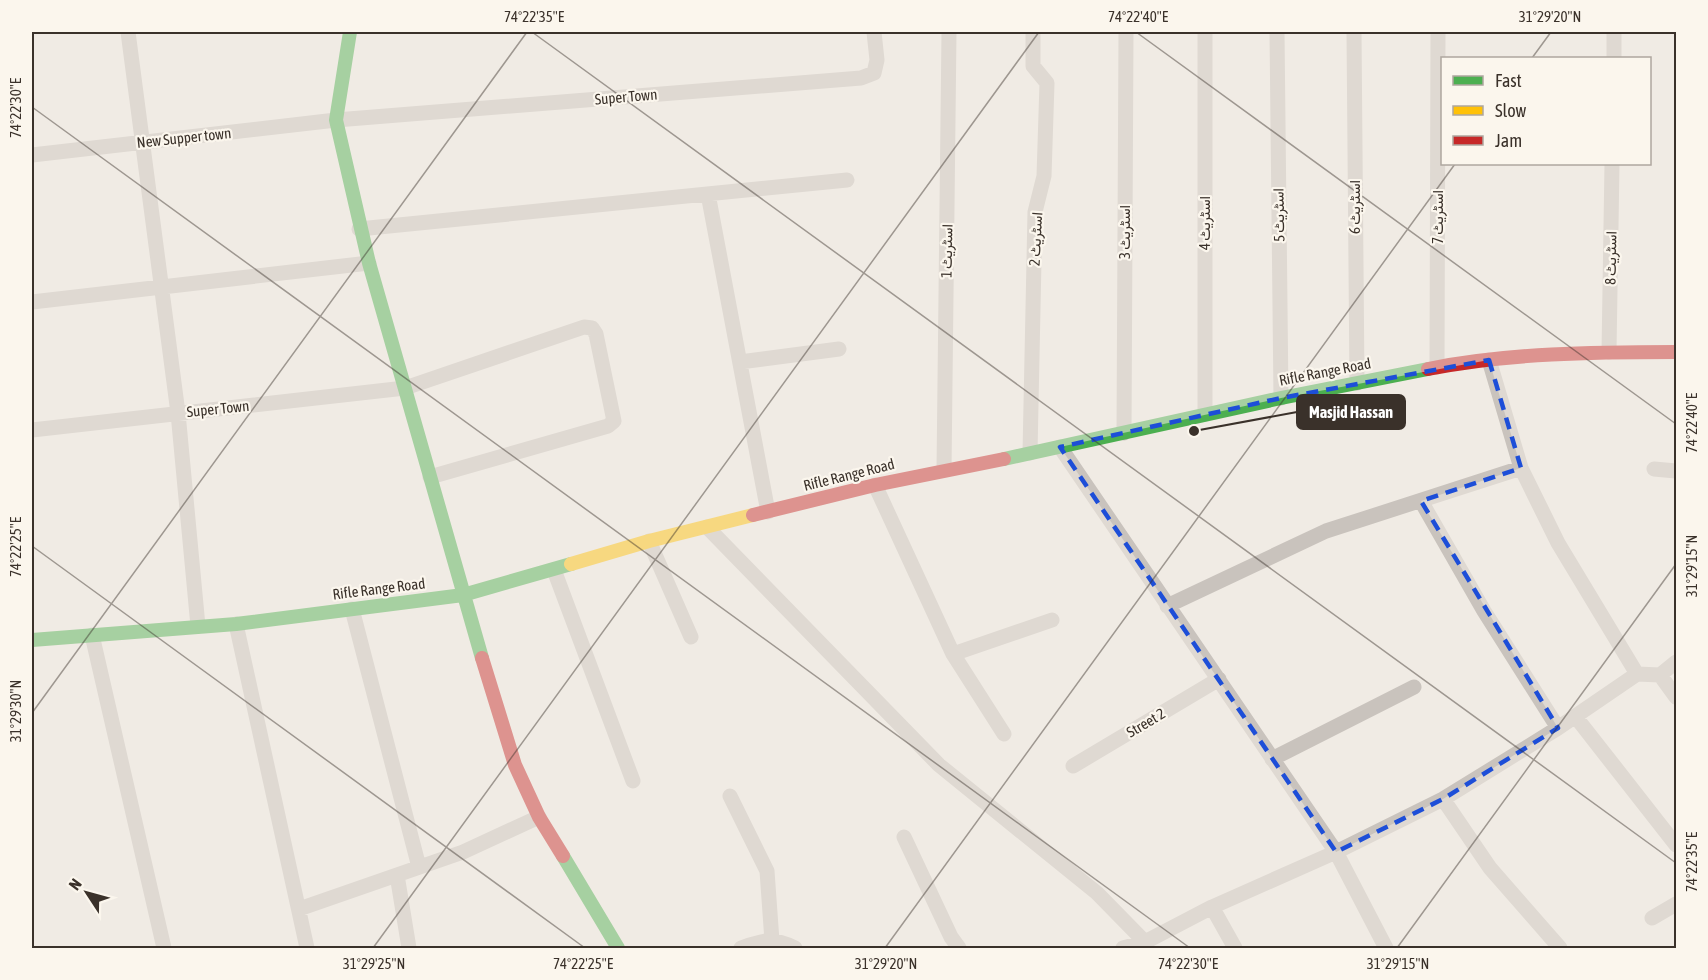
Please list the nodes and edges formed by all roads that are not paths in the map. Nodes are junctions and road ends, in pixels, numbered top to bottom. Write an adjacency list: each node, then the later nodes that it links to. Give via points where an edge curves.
1 (128, 32): 14 (street)
2 (350, 32): 13 (street)
3 (874, 32): 13 (street, Super Town, via 874,73 861,78)
4 (949, 32): 40 (street, اسٹریٹ 1)
5 (1033, 32): 37 (street, اسٹریٹ 2, via 1033,66 1047,83 1044,176 1035,212)
6 (1126, 32): 35 (street, اسٹریٹ 3)
7 (1205, 32): 33 (street, اسٹریٹ 4)
8 (1277, 32): 31 (street, اسٹریٹ 5)
9 (1354, 32): 29 (street, اسٹریٹ 6)
10 (1438, 32): 28 (street, اسٹریٹ 7)
11 (1614, 32): 12 (street)
12 (1614, 57)
13 (336, 120): 14 (street, New Supper town); 19 (street)
14 (142, 142): 15 (street, New Supper town); 21 (street)
15 (32, 155)
16 (1612, 165): 24 (street, اسٹریٹ 8)
17 (847, 180): 18 (street)
18 (708, 194): 19 (street); 27 (street)
19 (360, 229): 20 (street)
20 (369, 263): 21 (street); 30 (street)
21 (162, 286): 22 (street); 32 (street)
22 (32, 302)
23 (839, 349): 27 (street)
24 (1609, 352): 25 (street, Rifle Range Road); 26 (street, Rifle Range Road)
25 (1677, 352)
26 (1489, 360): 28 (street, Rifle Range Road); 38 (street)
27 (740, 362): 45 (street)
28 (1437, 367): 29 (street, Rifle Range Road)
29 (1356, 383): 31 (street, Rifle Range Road)
30 (405, 388): 32 (street, Super Town); 42 (street); 42 (street, Super Town, via 584,327 592,328 596,334 614,421 608,426)
31 (1281, 398): 33 (street, Rifle Range Road)
32 (178, 413): 34 (street, Super Town); 54 (street)
33 (1205, 414): 35 (street, Rifle Range Road)
34 (32, 430)
35 (1124, 433): 36 (street, Rifle Range Road)
36 (1060, 447): 37 (street, Rifle Range Road); 50 (street)
37 (1030, 453): 40 (street, Rifle Range Road)
38 (1521, 468): 44 (street); 60 (street, via 1558,543)
39 (1654, 469): 41 (street)
40 (944, 470): 43 (street, Rifle Range Road)
41 (1677, 471)
42 (430, 477): 49 (street)
43 (876, 485): 45 (street, Rifle Range Road); 58 (street)
44 (1420, 501): 50 (street, via 1326,531); 66 (street)
45 (768, 512): 46 (street, Rifle Range Road)
46 (707, 527): 47 (street, Rifle Range Road); 84 (street, via 939,765 1097,893)
47 (649, 541): 48 (street, Rifle Range Road); 56 (street)
48 (554, 570): 49 (street, Rifle Range Road); 70 (street)
49 (463, 595): 51 (street, Rifle Range Road); 73 (street, via 515,765)
50 (1167, 606): 62 (street)
51 (352, 609): 53 (street, Rifle Range Road); 77 (street)
52 (1052, 620): 58 (street)
53 (236, 624): 54 (street, Rifle Range Road); 81 (street)
54 (198, 626): 55 (street, Rifle Range Road)
55 (93, 635): 57 (street, Rifle Range Road); 85 (street)
56 (691, 637)
57 (32, 640)
58 (953, 654): 67 (street)
59 (1677, 662): 61 (street)
60 (1637, 674): 61 (street); 65 (street)
61 (1660, 675): 64 (street)
62 (1219, 680): 68 (street); 69 (street, Street 2)
63 (1414, 687): 68 (street)
64 (1677, 697)
65 (1575, 716): 66 (street); 75 (street)
66 (1558, 728): 72 (street)
67 (1004, 734)
68 (1272, 759): 76 (street)
69 (1073, 766)
70 (633, 782)
71 (730, 796): 83 (street, via 767,871)
72 (1443, 799): 76 (street); 95 (street, via 1490,868)
73 (539, 817): 77 (street, via 463,852); 88 (street)
74 (904, 837): 91 (street)
75 (1677, 845)
76 (1336, 852): 80 (street); 94 (street)
77 (419, 867): 78 (street)
78 (397, 875): 81 (street); 87 (street)
79 (1677, 904): 82 (street)
80 (1212, 907): 84 (street); 93 (street)
81 (300, 909): 86 (street)
82 (1652, 918)
83 (772, 940): 89 (street); 90 (street)
84 (1146, 945): 92 (street)
85 (164, 948)
86 (307, 948)
87 (409, 948)
88 (618, 948)
89 (741, 948)
90 (795, 948)
91 (959, 948)
92 (1123, 948)
93 (1235, 948)
94 (1386, 948)
95 (1560, 948)

